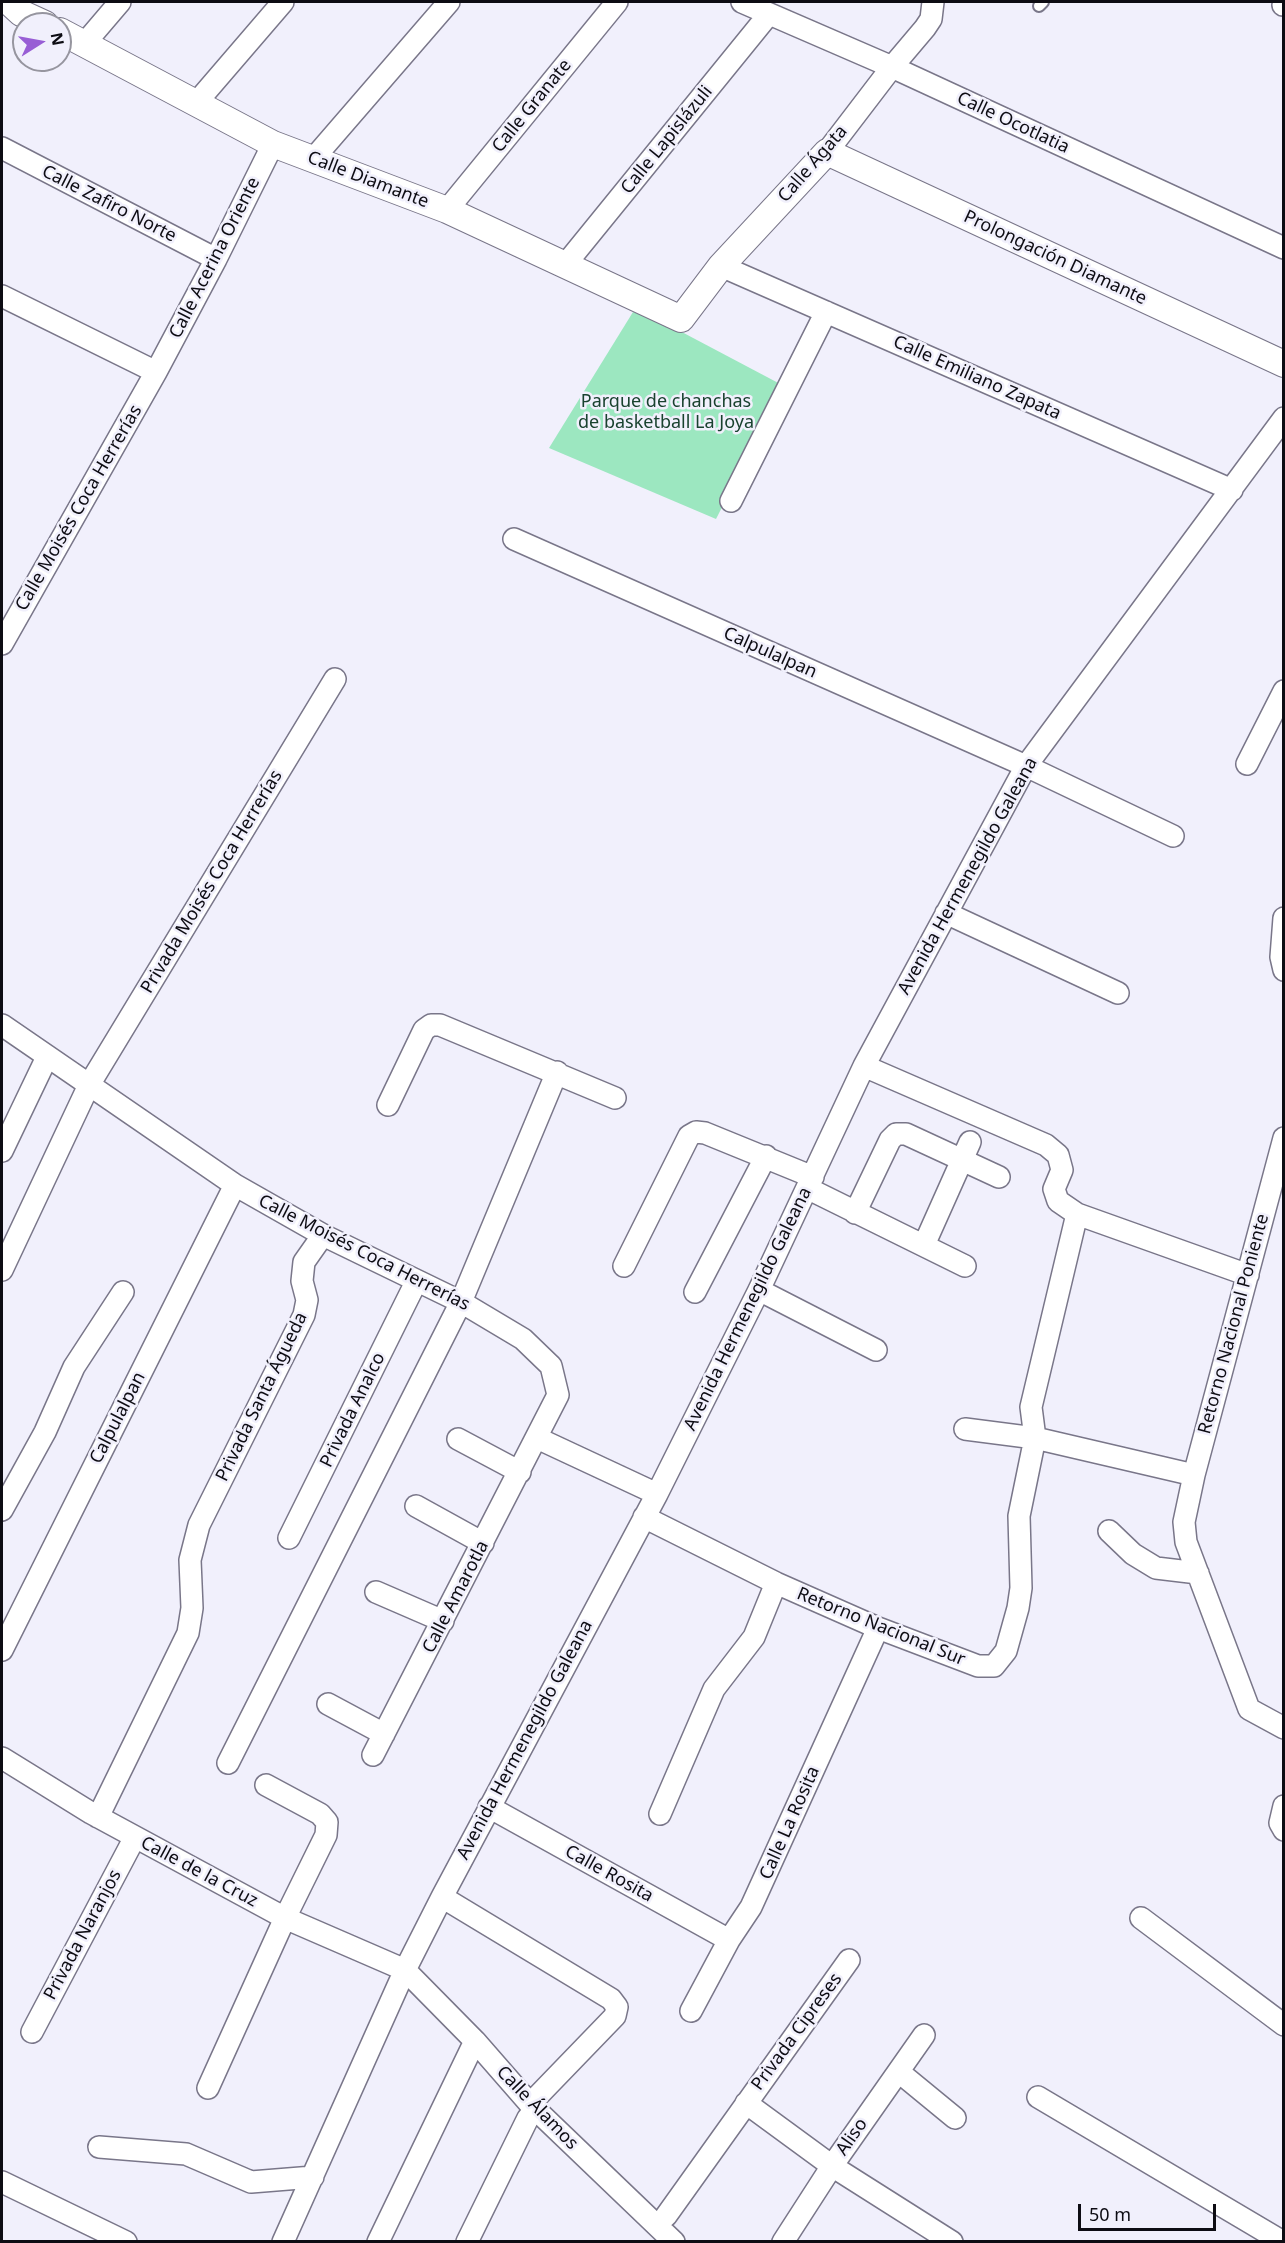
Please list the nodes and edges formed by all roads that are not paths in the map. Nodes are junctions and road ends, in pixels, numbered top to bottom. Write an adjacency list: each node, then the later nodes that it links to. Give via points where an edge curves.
1 (120, 2): 9 (street)
2 (283, 2): 11 (street)
3 (449, 2): 15 (street)
4 (616, 2): 16 (street, Calle Granate)
5 (742, 2): 7 (street, Calle Ocotlatia)
6 (933, 2): 10 (street, Calle Ágata, via 931,20)
7 (769, 15): 10 (street, Calle Ocotlatia); 19 (street, Calle Lapislázuli)
8 (72, 37): 9 (street, Calle Diamante)
9 (85, 43): 11 (street, Calle Diamante)
10 (892, 67): 14 (street, Calle Ágata); 17 (street, Calle Ocotlatia)
11 (197, 102): 12 (street, Calle Diamante)
12 (273, 144): 15 (street, Calle Diamante); 18 (street, Calle Acerina Oriente)
13 (2, 148): 18 (street, Calle Zafiro Norte)
14 (827, 152): 20 (street, Calle Ágata); 24 (street, Prolongación Diamante)
15 (314, 158): 16 (street, Calle Diamante)
16 (447, 210): 19 (street, Calle Diamante)
17 (1284, 248)
18 (216, 259): 25 (street, Calle Acerina Oriente)
19 (566, 265): 23 (street, Calle Diamante)
20 (721, 266): 22 (street, Calle Emiliano Zapata); 23 (street, Calle Ágata)
21 (2, 296): 25 (street)
22 (826, 312): 27 (street, Calle Emiliano Zapata); 28 (street)
23 (681, 319)
24 (1284, 364)
25 (156, 372): 30 (street, Calle Moisés Coca Herrerías)
26 (1284, 418): 27 (street, Avenida Hermenegildo Galeana)
27 (1232, 490): 34 (street, Avenida Hermenegildo Galeana)
28 (730, 501)
29 (514, 540): 34 (street, Calpulalpan)
30 (2, 644)
31 (335, 679): 44 (street, Privada Moisés Coca Herrerías)
32 (1284, 691): 33 (street)
33 (1247, 764)
34 (1026, 766): 35 (street, Calpulalpan); 36 (street, Avenida Hermenegildo Galeana)
35 (1173, 836)
36 (946, 913): 39 (street); 42 (street, Avenida Hermenegildo Galeana)
37 (1284, 918): 38 (street)
38 (1284, 970)
39 (1118, 993)
40 (2, 1025): 41 (street, Calle Moisés Coca Herrerías)
41 (47, 1057): 44 (street, Calle Moisés Coca Herrerías); 49 (street)
42 (864, 1066): 52 (street, Avenida Hermenegildo Galeana); 55 (street, via 1046,1145 1058,1155 1062,1170 1054,1190 1058,1200)
43 (557, 1072): 45 (street); 46 (street, via 432,1025 424,1030); 66 (street)
44 (90, 1085): 53 (street, Calle Moisés Coca Herrerías); 60 (street, Privada Moisés Coca Herrerías)
45 (615, 1098)
46 (388, 1105)
47 (1284, 1138): 61 (street, Retorno Nacional Poniente)
48 (966, 1150): 51 (street); 54 (street, via 896,1134); 57 (street)
49 (2, 1151)
50 (766, 1156): 52 (street); 58 (street, via 705,1133 689,1136); 65 (street)
51 (999, 1177)
52 (810, 1183): 54 (street); 63 (street, Avenida Hermenegildo Galeana)
53 (235, 1185): 56 (street, Calle Moisés Coca Herrerías); 86 (street, Calpulalpan)
54 (855, 1213): 57 (street)
55 (1077, 1214): 61 (street); 70 (street, Retorno Nacional Sur, via 1036,1377 1031,1407)
56 (323, 1235): 62 (street, Calle Moisés Coca Herrerías); 97 (street, Privada Santa Águeda, via 304,1262 304,1315 199,1525 190,1560 192,1608 188,1633)
57 (924, 1245): 59 (street)
58 (624, 1266)
59 (965, 1266)
60 (2, 1270)
61 (1248, 1275): 73 (street, Retorno Nacional Poniente)
62 (416, 1282): 66 (street, Calle Moisés Coca Herrerías); 79 (street, Privada Analco)
63 (759, 1290): 67 (street); 74 (street, Avenida Hermenegildo Galeana)
64 (123, 1292): 76 (street, via 74,1367 45,1432)
65 (695, 1292)
66 (461, 1302): 69 (street, Calle Moisés Coca Herrerías, via 523,1339 550,1366 558,1395); 92 (street)
67 (876, 1350)
68 (965, 1429): 70 (street)
69 (537, 1438): 72 (street, Calle Amarotla); 74 (street)
70 (1035, 1438): 73 (street); 85 (street, Retorno Nacional Sur, via 1018,1516 1021,1588 1006,1651 994,1666 978,1666)
71 (458, 1439): 72 (street)
72 (520, 1472): 80 (street, Calle Amarotla)
73 (1194, 1475): 81 (street, Retorno Nacional Poniente, via 1184,1522 1186,1542)
74 (657, 1494): 77 (street, Avenida Hermenegildo Galeana)
75 (416, 1506): 80 (street)
76 (2, 1510)
77 (644, 1517): 82 (street, Retorno Nacional Sur); 95 (street, Avenida Hermenegildo Galeana)
78 (1109, 1531): 81 (street, via 1133,1554 1156,1568)
79 (289, 1538)
80 (483, 1543): 84 (street, Calle Amarotla)
81 (1198, 1574): 88 (street, Retorno Nacional Poniente, via 1249,1709)
82 (776, 1583): 85 (street, Retorno Nacional Sur); 96 (street, via 754,1637 714,1689)
83 (376, 1592): 84 (street)
84 (443, 1621): 89 (street, Calle Amarotla)
85 (878, 1628): 103 (street, Calle La Rosita, via 751,1908)
86 (2, 1650)
87 (328, 1704): 89 (street)
88 (1284, 1728)
89 (384, 1734): 90 (street, Calle Amarotla)
90 (373, 1755)
91 (2, 1758): 97 (street, Calle de la Cruz)
92 (228, 1763)
93 (266, 1785): 101 (street, via 320,1814 327,1822 326,1835)
94 (1284, 1806): 98 (street, via 1280,1822)
95 (489, 1808): 100 (street, Avenida Hermenegildo Galeana); 103 (street, Calle Rosita)
96 (660, 1814)
97 (98, 1817): 99 (street, Calle de la Cruz)
98 (1284, 1830)
99 (135, 1837): 101 (street, Calle de la Cruz); 108 (street, Privada Naranjos)
100 (442, 1897): 105 (street, Avenida Hermenegildo Galeana); 115 (street, via 610,1999 617,2007 615,2016)
101 (285, 1918): 105 (street, Calle de la Cruz); 112 (street)
102 (1141, 1918): 107 (street)
103 (729, 1940): 106 (street, Calle La Rosita)
104 (849, 1960): 114 (street, Privada Cipreses)
105 (405, 1970): 110 (street, Calle Álamos); 119 (street, Avenida Hermenegildo Galeana)
106 (691, 2011)
107 (1284, 2025)
108 (32, 2032)
109 (924, 2035): 111 (street, Aliso)
110 (475, 2041): 115 (street, Calle Álamos); 124 (street)
111 (899, 2072): 116 (street); 118 (street, Aliso)
112 (208, 2088)
113 (1038, 2097): 129 (street)
114 (746, 2103): 118 (street); 121 (street, Privada Cipreses)
115 (529, 2111): 125 (street); 126 (street, Calle Álamos)
116 (955, 2118)
117 (99, 2147): 119 (street, via 186,2154 251,2182)
118 (832, 2166): 127 (street, Aliso); 128 (street)
119 (312, 2177): 123 (street, Avenida Hermenegildo Galeana)
120 (2, 2182): 122 (street)
121 (666, 2216)
122 (126, 2241)
123 (283, 2241)
124 (378, 2241)
125 (467, 2241)
126 (674, 2241)
127 (783, 2241)
128 (952, 2241)
129 (1283, 2241)

